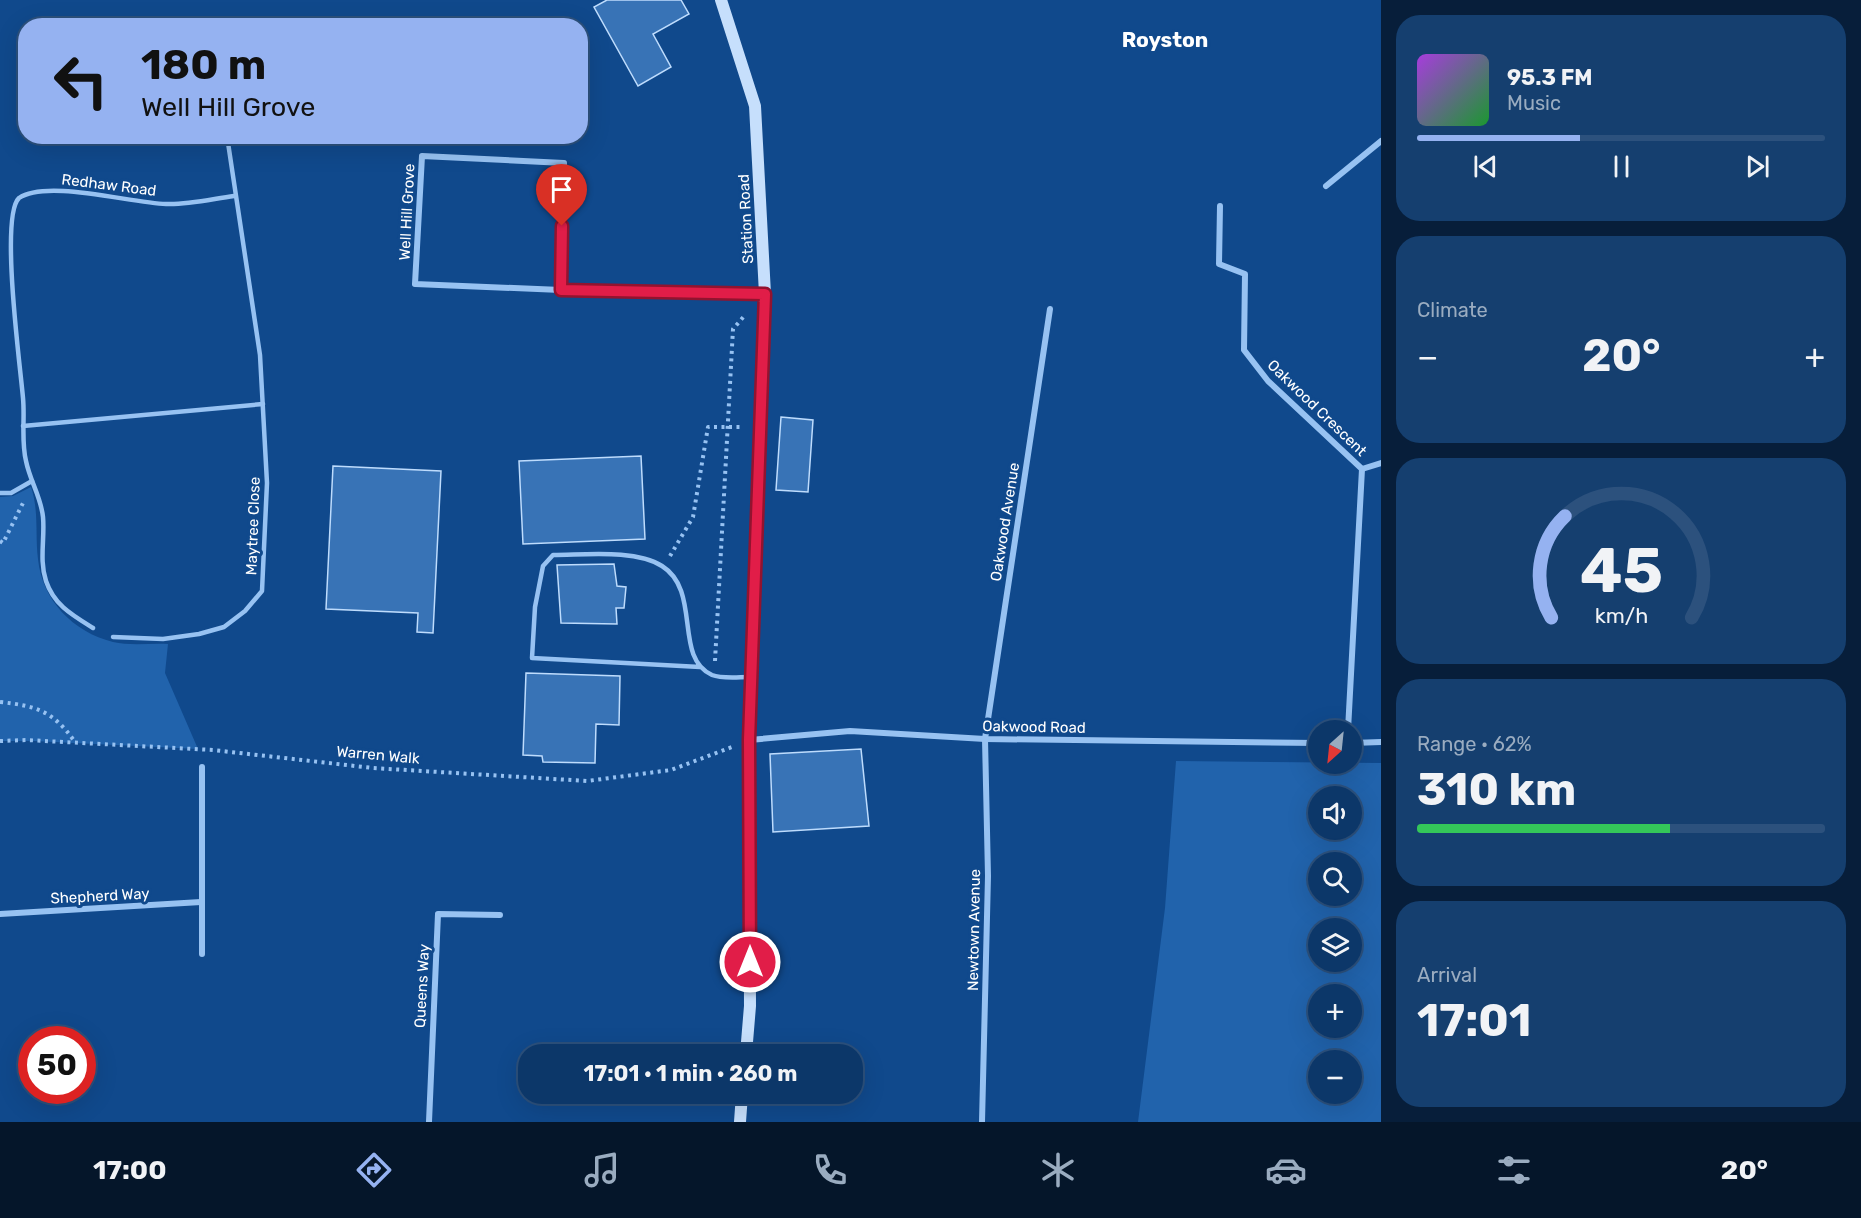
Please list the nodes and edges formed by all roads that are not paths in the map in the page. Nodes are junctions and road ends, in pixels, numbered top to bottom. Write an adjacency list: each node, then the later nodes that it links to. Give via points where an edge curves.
1 (721, 0): 8 (main road, Station Road, via 756,106)
2 (1381, 141): 4 (street)
3 (228, 144): 5 (lane, Maytree Close)
4 (1326, 186)
5 (234, 196): 10 (lane, Maytree Close, via 260,355); 11 (lane, Redhaw Road, via 169,205 45,190 19,198 10,207 7,237 24,400)
6 (1220, 206): 13 (street, Oakwood Crescent, via 1219,264 1245,274 1244,350 1268,381)
7 (561, 290): 7 (street, Well Hill Grove, via 564,163 422,156 415,284); 8 (street, Well Hill Grove)
8 (765, 294): 19 (main road, Station Road)
9 (1050, 309): 21 (street, Oakwood Avenue)
10 (262, 404): 11 (lane); 17 (lane, Maytree Close, via 267,483 262,591 224,627 163,639)
11 (23, 426): 14 (lane, Redhaw Road)
12 (1381, 463): 13 (street, Oakwood Crescent)
13 (1362, 469): 20 (street, Oakwood Crescent)
14 (32, 481): 15 (lane, via 11,493); 16 (lane, via 43,517 46,580 62,608)
15 (0, 493)
16 (93, 628)
17 (113, 637)
18 (700, 667): 18 (lane, via 689,640 686,603 663,567 628,555 553,555 543,566 535,607 532,658); 19 (lane, via 714,676)
19 (752, 677): 22 (main road, Station Road)
20 (1349, 720)
21 (985, 739): 22 (street, Oakwood Road, via 850,731); 23 (street, Oakwood Road); 35 (street, Newtown Avenue, via 988,876)
22 (749, 740): 31 (main road, Station Road)
23 (1308, 742)
24 (1381, 742): 25 (street)
25 (1362, 743)
26 (202, 767): 27 (street)
27 (201, 902): 28 (street, Shepherd Way); 30 (street)
28 (0, 914)
29 (500, 915): 33 (street, Queens Way, via 438,914)
30 (202, 954)
31 (747, 1044)
32 (741, 1104): 34 (main road)
33 (429, 1122)
34 (740, 1122)
35 (982, 1122)

